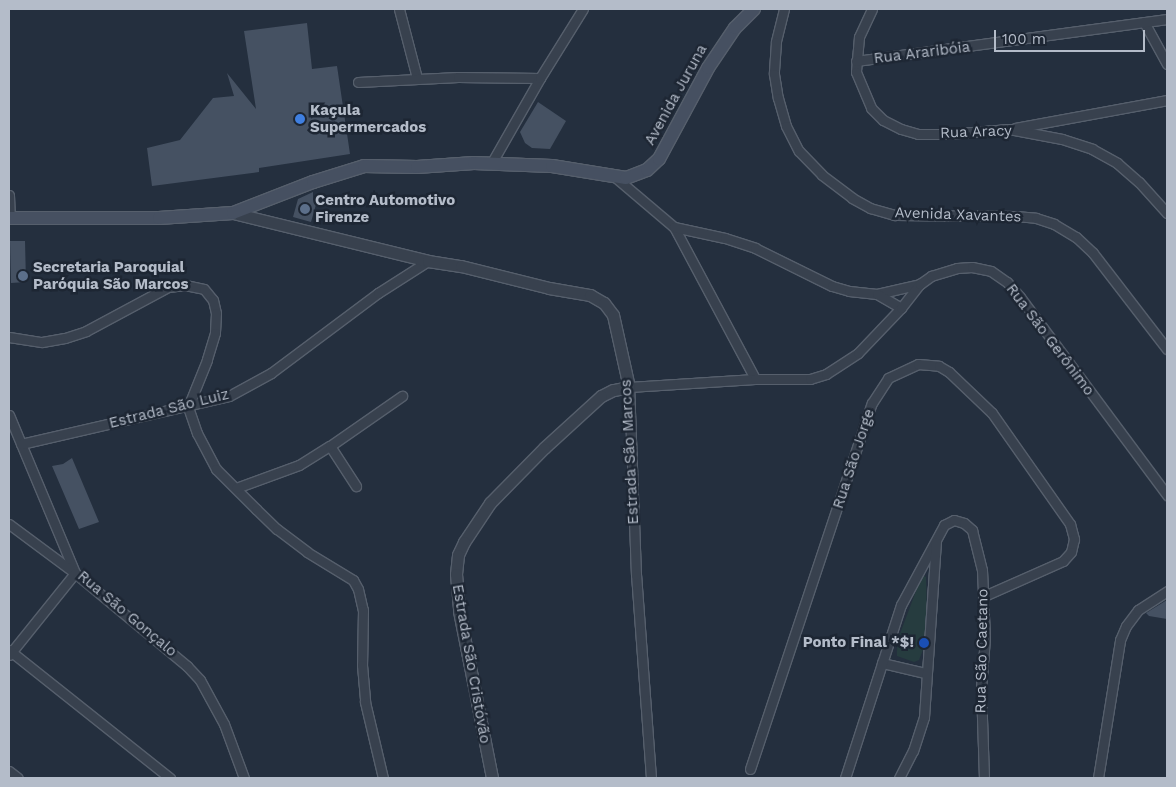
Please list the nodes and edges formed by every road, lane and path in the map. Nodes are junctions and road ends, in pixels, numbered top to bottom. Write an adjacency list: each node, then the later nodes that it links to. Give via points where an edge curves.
1 (399, 9): 10 (street)
2 (583, 9): 11 (street)
3 (754, 9): 16 (main road, Avenida Juruna, via 735,28 708,68 659,159 636,175)
4 (784, 9): 27 (street, Avenida Xavantes, via 774,66 778,98 786,126 799,151 822,175 870,208 895,215 1015,216 1054,224 1076,237 1093,253)
5 (872, 9): 8 (street, Rua Aracy, via 860,37)
6 (1167, 19): 7 (street, Rua Araribóia)
7 (1144, 22): 8 (street, Rua Araribóia); 9 (street)
8 (856, 61): 14 (street, Rua Aracy, via 856,72 871,108 882,120 901,129 918,134)
9 (1167, 64)
10 (417, 78): 11 (street); 12 (street)
11 (540, 78): 15 (street)
12 (358, 82)
13 (1167, 100): 14 (street)
14 (1010, 129): 19 (street, Rua Aracy, via 1062,139 1092,149 1117,163)
15 (491, 164): 16 (main road, Avenida Juruna, via 552,166); 18 (main road, Avenida Juruna, via 364,166)
16 (615, 177): 21 (street)
17 (9, 195): 20 (street)
18 (233, 213): 20 (main road, Avenida Juruna, via 159,218); 22 (street, Estrada São Marcos)
19 (1167, 213)
20 (10, 218)
21 (674, 227): 24 (street, via 755,248 832,286 862,294); 28 (street)
22 (428, 261): 29 (street, Estrada São Marcos, via 590,295 604,303 616,324); 31 (street, Estrada São Luiz, via 378,293 259,381 229,396)
23 (920, 284): 24 (street); 25 (street, Rua São Gerônimo); 37 (street, Rua São Gerônimo, via 942,272 972,267 991,271 1007,282)
24 (877, 294): 25 (street)
25 (901, 308): 28 (street, Rua São Gerônimo, via 858,353 826,374 810,379)
26 (9, 337): 31 (street, via 42,342 65,338 86,331 168,287 185,285 204,289 213,300 215,333 208,360)
27 (1167, 349)
28 (755, 380): 29 (street, Rua São Gerônimo)
29 (629, 388): 52 (street, Estrada São Cristóvão, via 601,396 544,448 490,503 458,555 459,611); 53 (street, Estrada São Marcos, via 636,575)
30 (402, 396): 34 (street)
31 (188, 406): 33 (street, Estrada São Luiz); 36 (street, via 204,450 216,469)
32 (9, 415): 33 (street, Rua São Gonçalo)
33 (21, 444): 40 (street, Rua São Gonçalo)
34 (330, 446): 35 (street); 36 (street, via 286,471)
35 (356, 486)
36 (236, 488): 51 (street, via 277,529 353,580 358,589 363,610 365,702)
37 (1167, 495)
38 (9, 524): 40 (street)
39 (937, 538): 42 (street, Rua São Caetano, via 944,525 954,520 972,530 982,570); 44 (street, Rua São Caetano, via 901,605); 45 (street)
40 (75, 573): 43 (street); 50 (street, Rua São Gonçalo, via 200,680 224,724)
41 (1167, 591): 57 (street, via 1138,610 1120,640)
42 (984, 596): 46 (street, Rua São Jorge, via 1063,561 1071,552 1074,539 1070,524 992,413 949,372 939,366 918,364 888,378 872,403); 56 (street, Rua São Caetano, via 981,688)
43 (10, 652): 49 (street)
44 (882, 663): 45 (street); 54 (street, Rua São Caetano)
45 (925, 673): 55 (street, via 926,691 919,736)
46 (750, 769)
47 (9, 771): 48 (street)
48 (18, 778)
49 (170, 778)
50 (244, 778)
51 (383, 778)
52 (492, 778)
53 (651, 778)
54 (845, 778)
55 (899, 778)
56 (984, 778)
57 (1098, 778)

